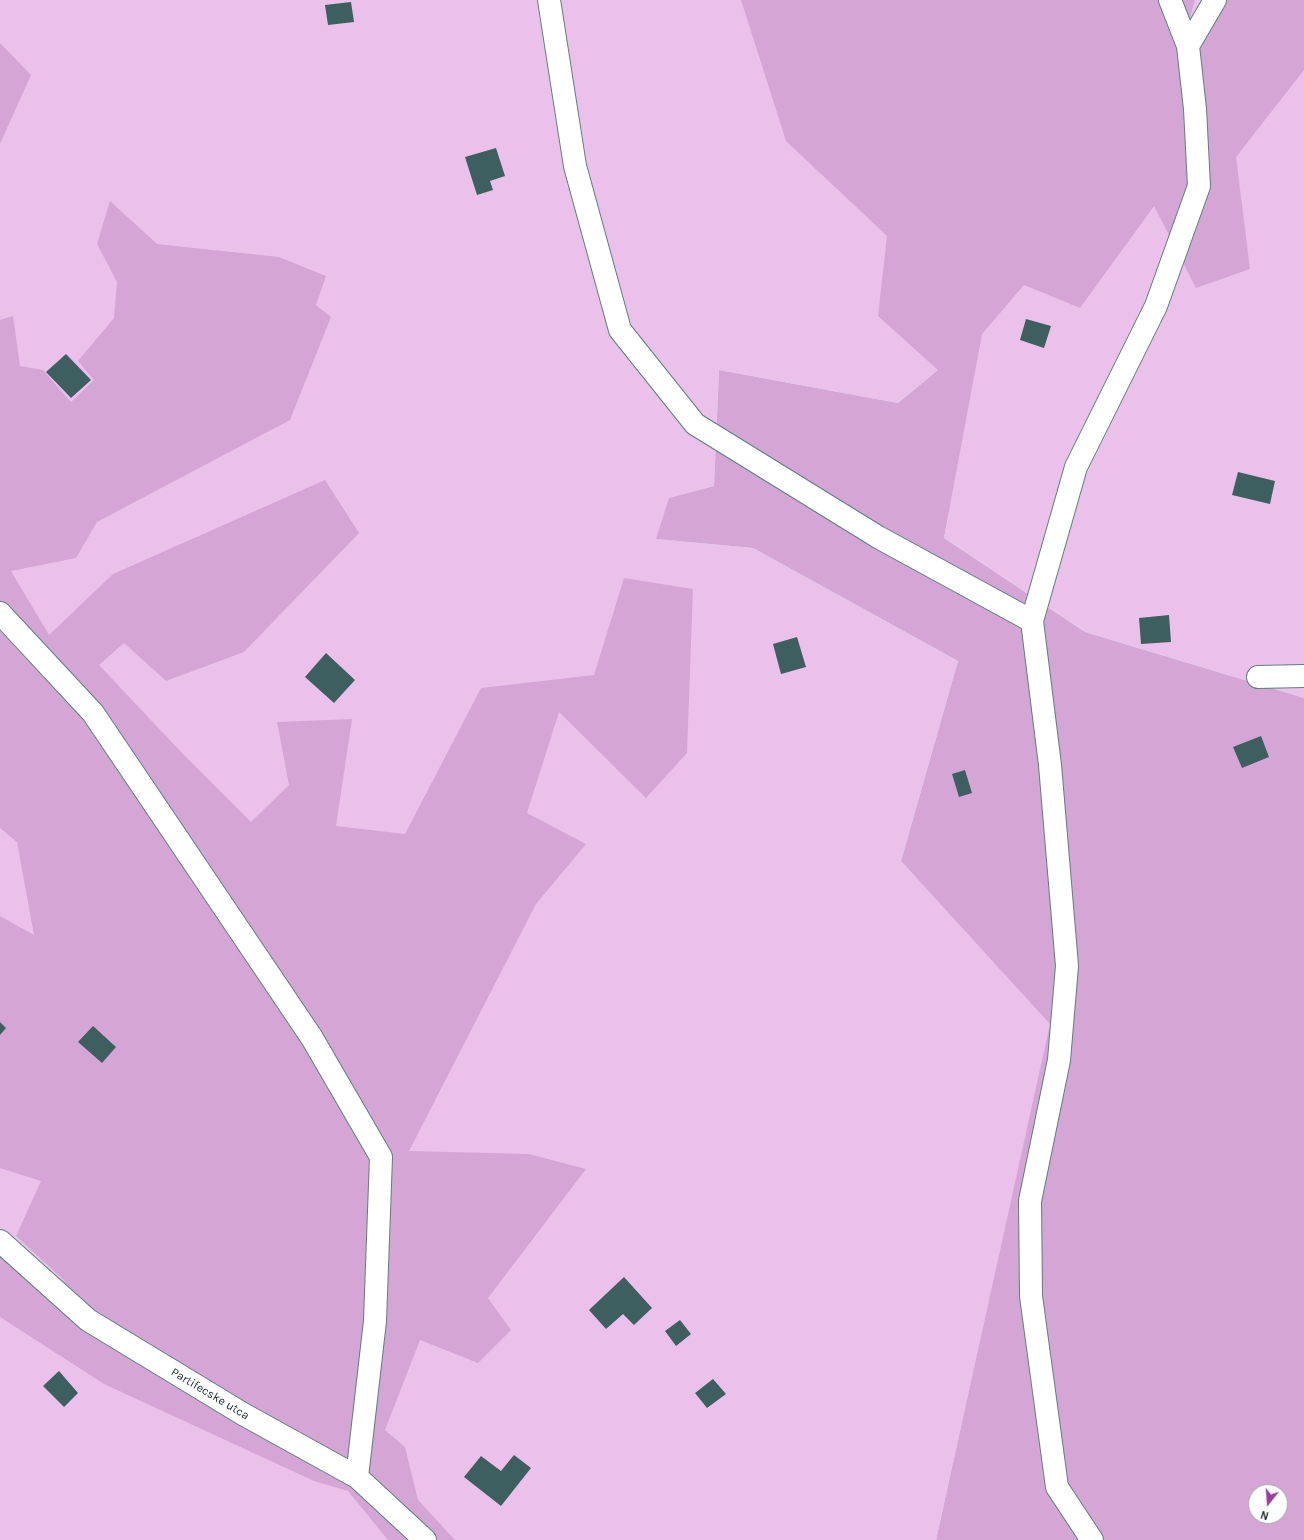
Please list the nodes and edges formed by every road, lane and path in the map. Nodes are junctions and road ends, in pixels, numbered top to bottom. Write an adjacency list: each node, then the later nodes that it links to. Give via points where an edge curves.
1 (549, 0): 6 (street, via 576,166 620,330 695,424 878,537)
2 (1170, 0): 4 (street)
3 (1215, 0): 4 (street)
4 (1188, 46): 6 (street, via 1195,109 1199,186 1156,306 1076,466)
5 (0, 613): 10 (street, via 93,712 312,1038 381,1157 375,1321)
6 (1032, 621): 12 (street, via 1050,765 1067,966 1059,1060 1030,1201 1031,1296 1057,1486)
7 (1304, 676): 8 (street)
8 (1258, 677)
9 (0, 1241): 10 (street, Partifecske utca, via 88,1320 243,1414)
10 (357, 1477): 11 (street, Partifecske utca)
11 (425, 1540)
12 (1092, 1540)

